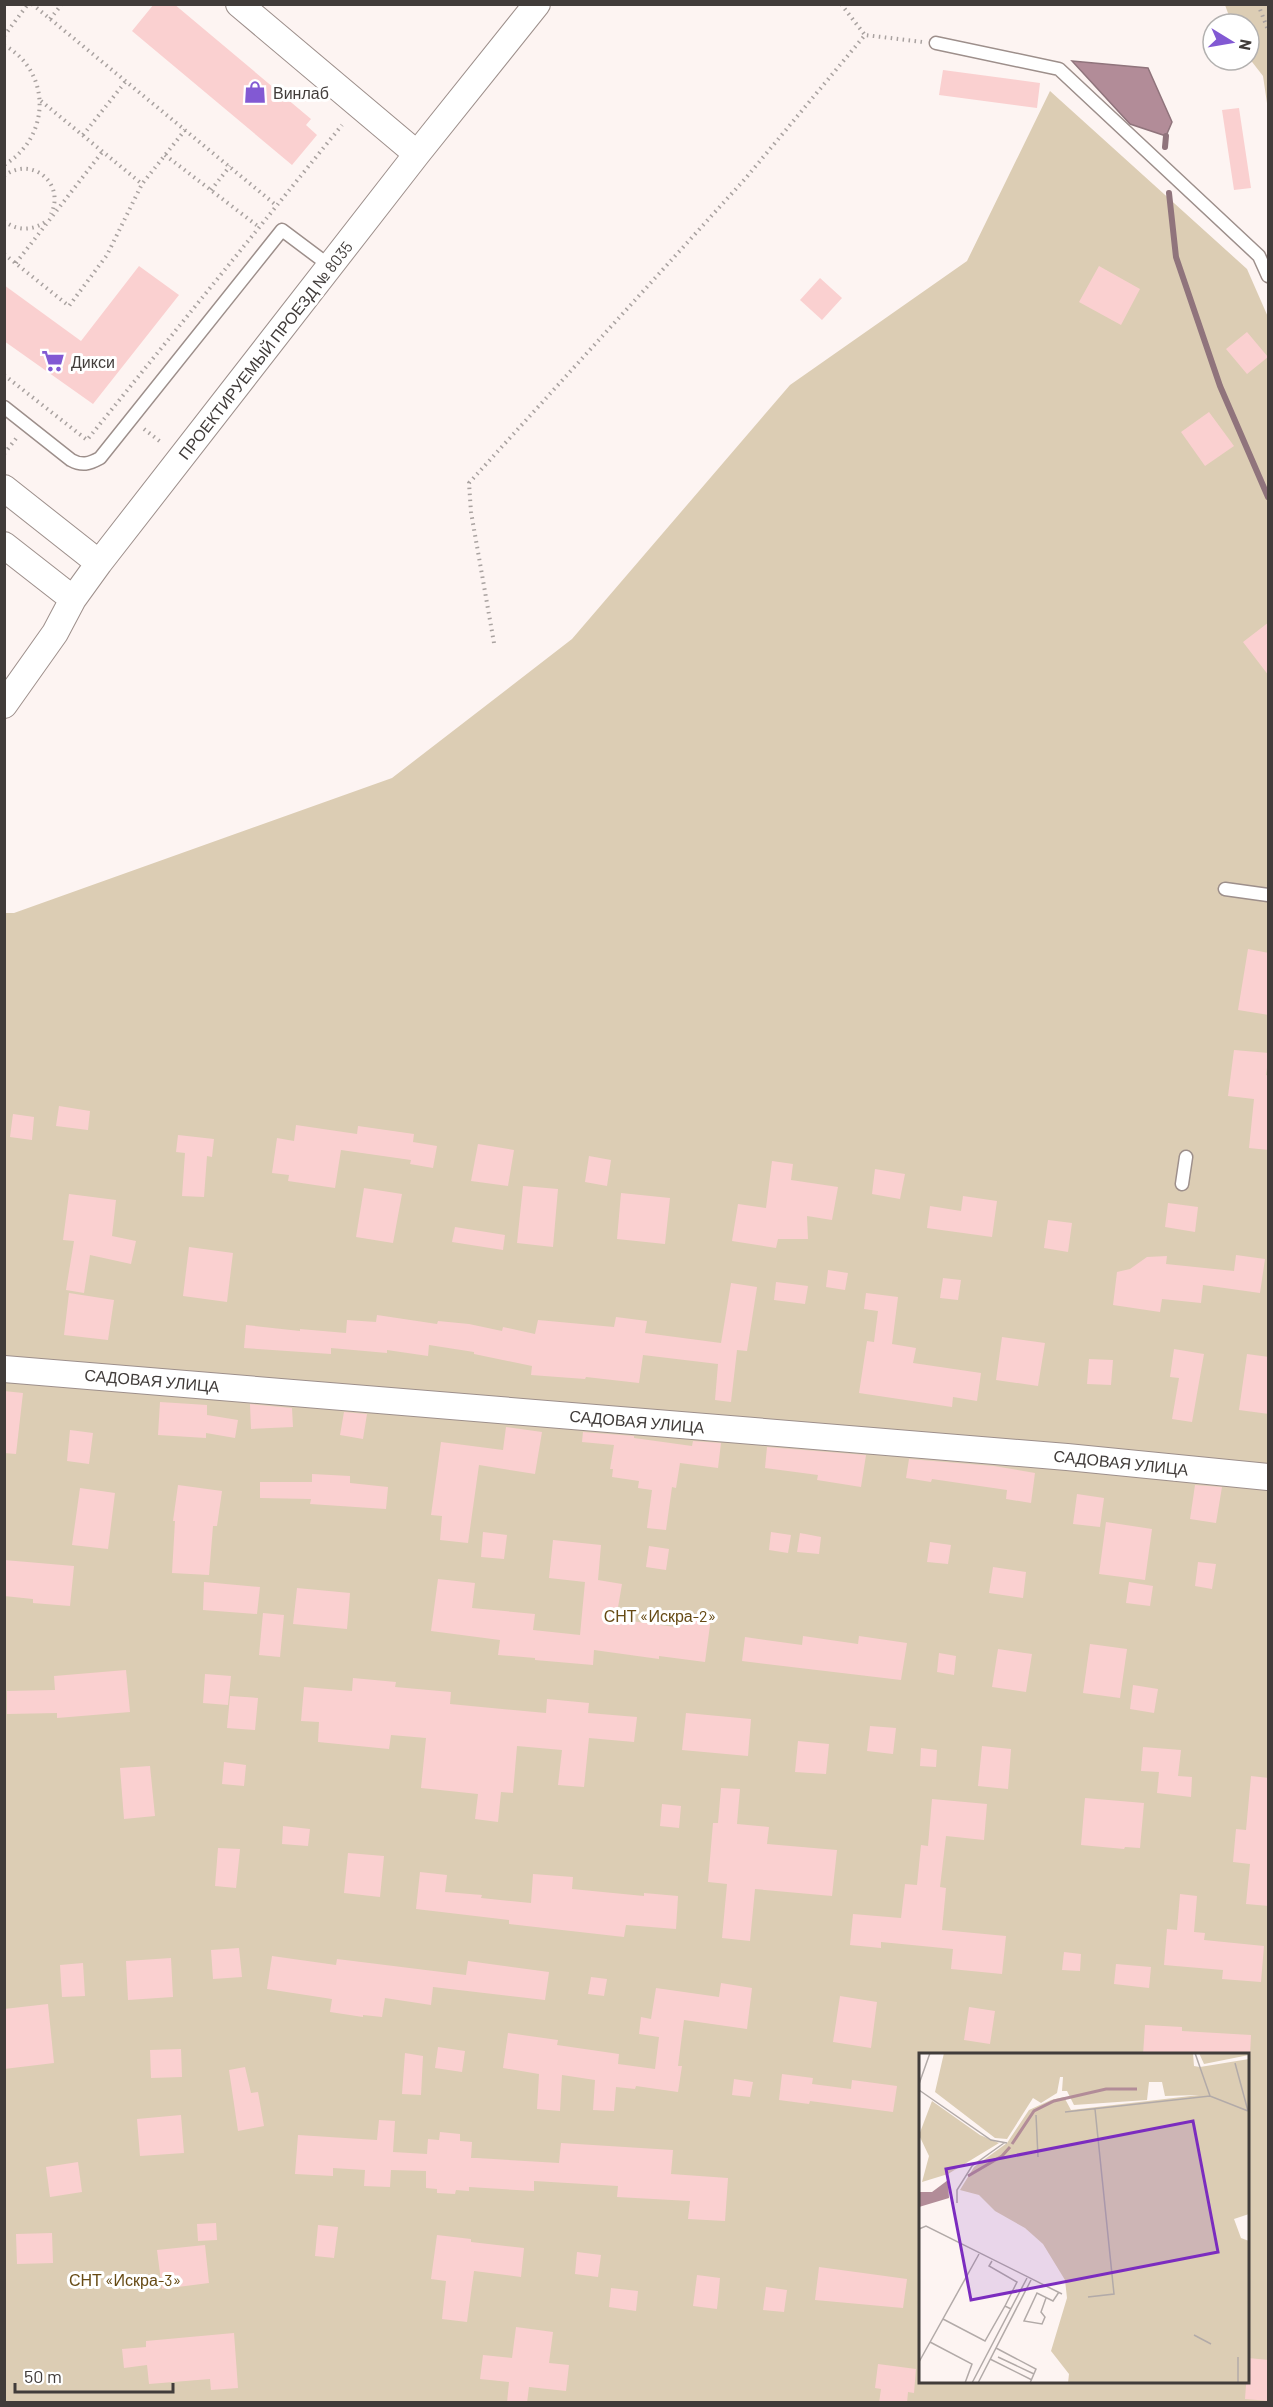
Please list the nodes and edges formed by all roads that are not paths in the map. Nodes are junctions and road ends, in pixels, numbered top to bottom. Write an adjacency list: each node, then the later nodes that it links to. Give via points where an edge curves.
1 (239, 4): 4 (street)
2 (537, 4): 4 (street, ПРОЕКТИРУЕМЫЙ ПРОЕЗД № 8035)
3 (936, 43): 6 (lane, via 1059,69 1259,256)
4 (417, 154): 5 (street, ПРОЕКТИРУЕМЫЙ ПРОЕЗД № 8035)
5 (330, 266): 7 (lane, via 282,230 100,458 91,463 83,465 71,460); 10 (street, ПРОЕКТИРУЕМЫЙ ПРОЕЗД № 8035)
6 (1269, 276)
7 (4, 407)
8 (4, 488): 10 (street)
9 (4, 545): 11 (street)
10 (99, 563): 11 (street, ПРОЕКТИРУЕМЫЙ ПРОЕЗД № 8035)
11 (73, 599): 12 (street, ПРОЕКТИРУЕМЫЙ ПРОЕЗД № 8035, via 55,633)
12 (4, 705)
13 (1225, 889): 14 (lane)
14 (1269, 895)
15 (1186, 1157): 16 (lane)
16 (1182, 1184)
17 (4, 1368): 18 (street, САДОВАЯ УЛИЦА)
18 (1269, 1477)

